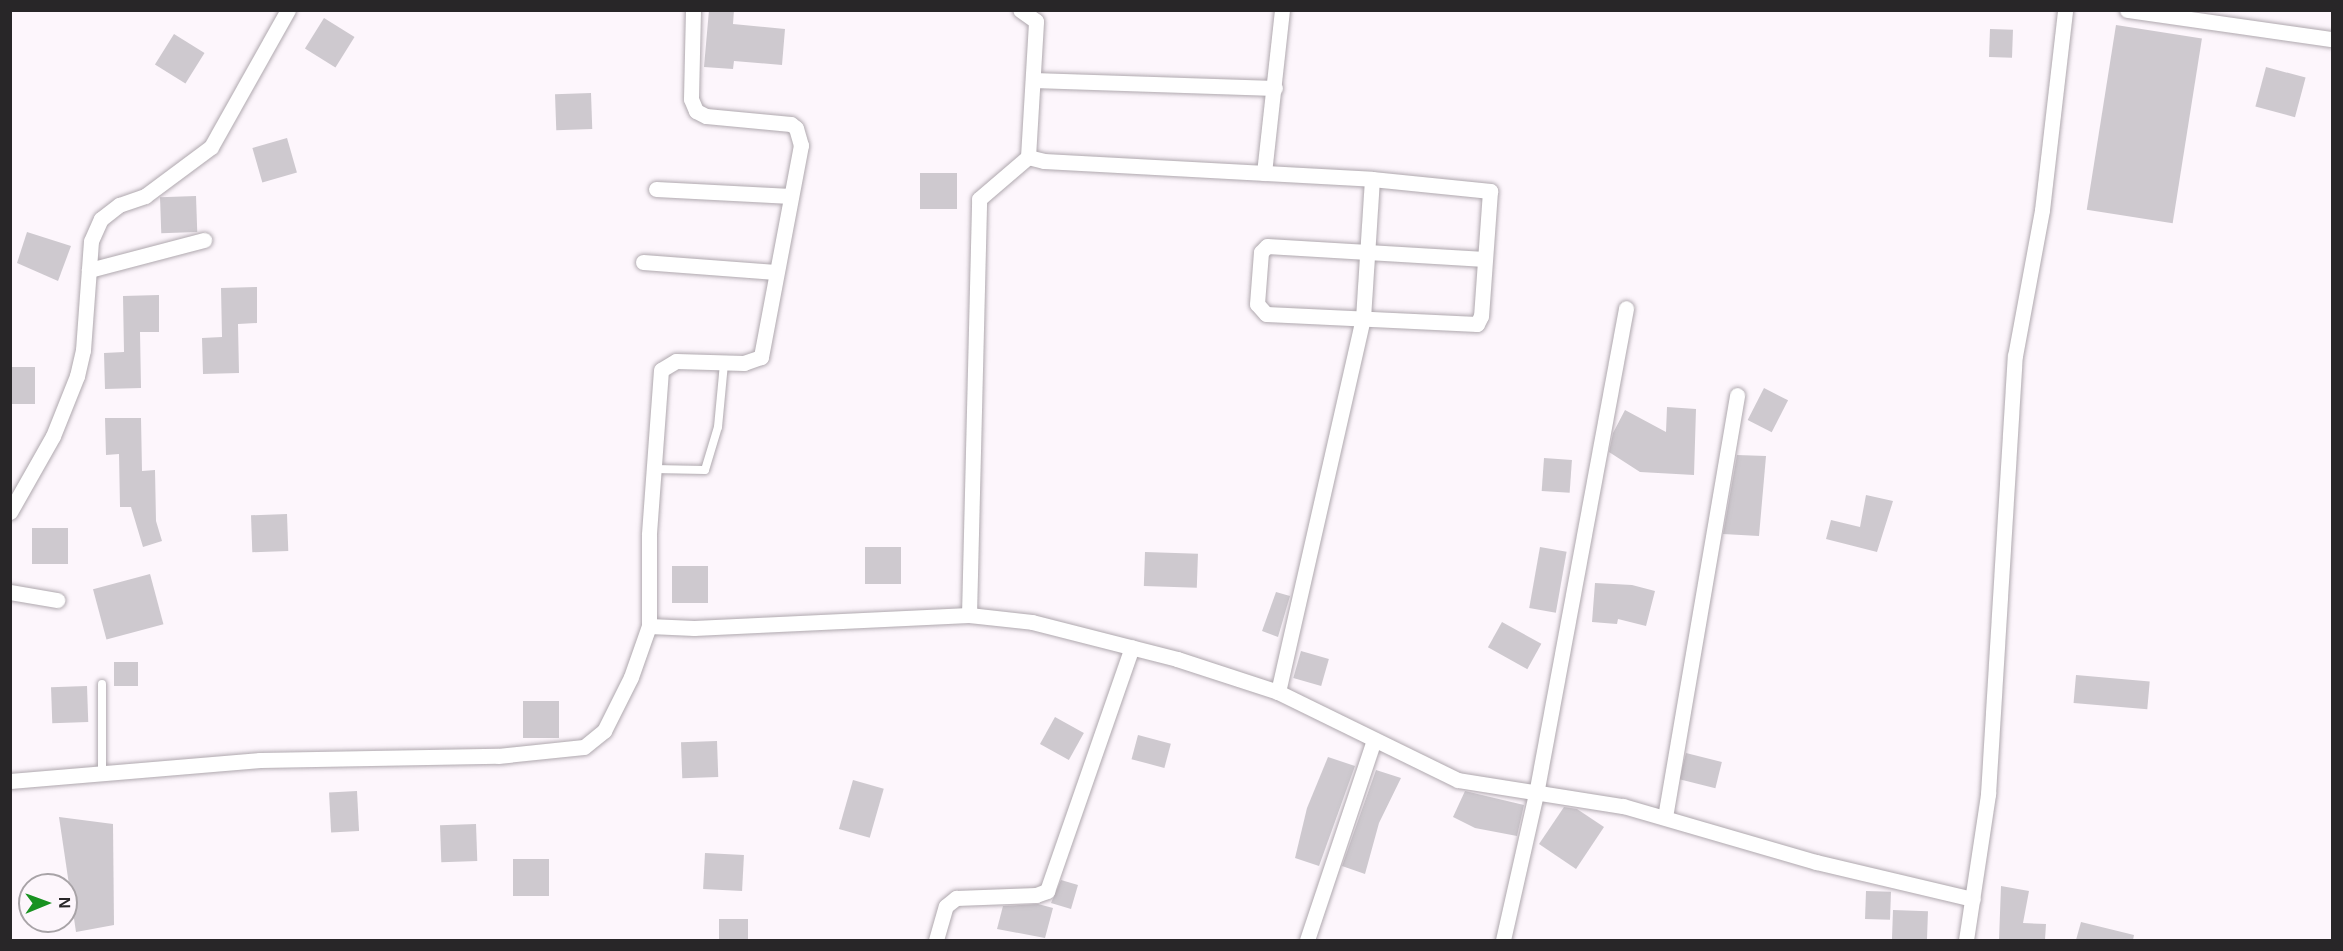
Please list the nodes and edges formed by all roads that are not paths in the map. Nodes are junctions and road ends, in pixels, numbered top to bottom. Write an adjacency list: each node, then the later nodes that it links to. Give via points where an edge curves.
1 (288, 10): 21 (street, via 211,147 164,184 119,205 101,219 91,241)
2 (693, 10): 16 (street, via 693,105 706,116 784,122 796,128 801,145)
3 (1020, 10): 8 (street)
4 (1275, 10): 7 (street)
5 (2065, 10): 41 (street, via 2042,210 2015,356 1989,783)
6 (2127, 10): 9 (street)
7 (1282, 11): 11 (street)
8 (1040, 16): 10 (street)
9 (2332, 39)
10 (1033, 80): 11 (street); 12 (street)
11 (1275, 88): 13 (street)
12 (1028, 156): 13 (street, via 1044,161); 31 (street, via 979,199)
13 (1264, 173): 14 (street)
14 (1372, 178): 18 (street); 19 (street, via 1490,191)
15 (656, 189): 16 (street)
16 (791, 196): 22 (street)
17 (204, 240): 21 (street)
18 (1368, 252): 19 (street); 24 (street); 24 (street, via 1272,244 1261,252 1260,311)
19 (1485, 259): 24 (street, via 1477,324)
20 (643, 262): 22 (street)
21 (89, 270): 28 (street, via 83,351 72,391 53,436)
22 (776, 272): 25 (street, via 760,357 751,363)
23 (1626, 308): 39 (street)
24 (1363, 318): 35 (street)
25 (724, 363): 27 (lane, via 718,427 705,470); 27 (street, via 676,361 664,365)
26 (1737, 395): 40 (street)
27 (654, 469): 32 (street)
28 (10, 512)
29 (10, 592): 30 (street)
30 (57, 600)
31 (969, 615): 32 (street, via 694,628); 33 (street, via 1032,622)
32 (649, 626): 37 (street, via 631,677 604,731 584,747 498,756 260,760)
33 (1132, 647): 35 (street); 42 (street, via 1047,891 1036,896 956,898 946,906)
34 (102, 684): 37 (lane)
35 (1278, 692): 36 (street)
36 (1374, 740): 39 (street, via 1458,780); 43 (street)
37 (102, 774): 38 (street)
38 (10, 781)
39 (1536, 795): 40 (street, via 1623,806); 44 (street)
40 (1665, 818): 41 (street, via 1816,862)
41 (1973, 898): 45 (street)
42 (936, 940)
43 (1307, 940)
44 (1503, 940)
45 (1966, 940)

